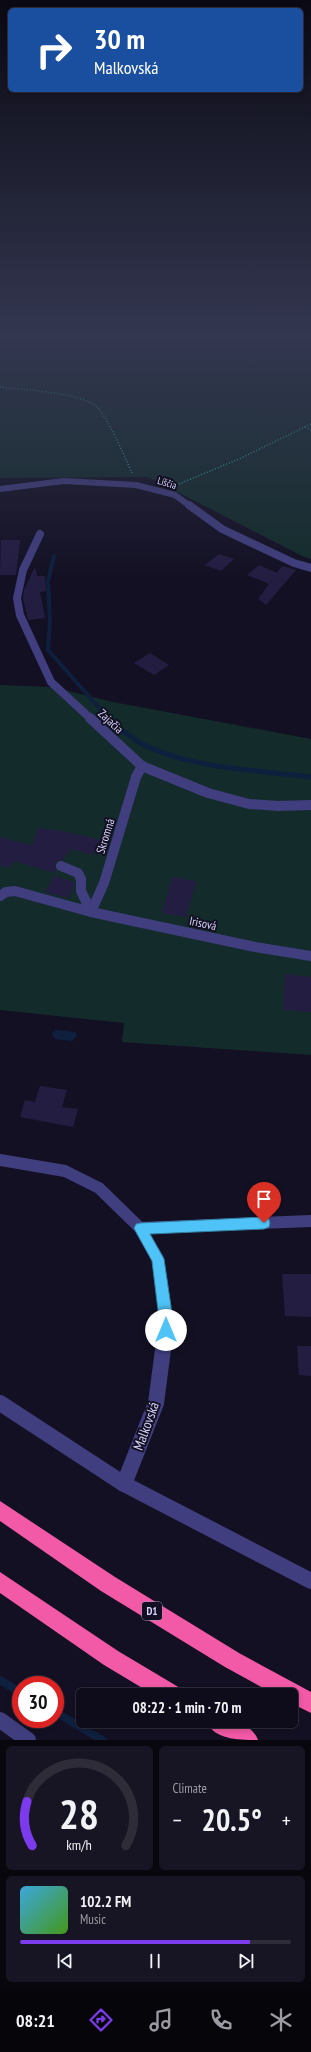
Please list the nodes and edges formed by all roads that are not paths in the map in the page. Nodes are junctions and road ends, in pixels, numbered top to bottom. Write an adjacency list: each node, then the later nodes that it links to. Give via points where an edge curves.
1 (0, 489): 3 (street, Líščia, via 64,481 86,481 136,485 160,491 175,495 222,529 294,563)
2 (40, 534): 4 (street, Zajačia, via 23,570 17,598 20,615 51,682)
3 (311, 568)
4 (142, 766): 5 (street, Zajačia, via 208,793 249,804); 8 (street, Skromná, via 136,777 104,884)
5 (311, 805)
6 (60, 866): 8 (street, via 78,874 81,879 81,891)
7 (0, 896): 8 (street, via 15,891)
8 (91, 912): 9 (street, Irisová, via 255,947)
9 (311, 956)
10 (0, 1160): 12 (street, Malkovská, via 64,1172 99,1188)
11 (311, 1221): 12 (street)
12 (140, 1228): 14 (street, Malkovská, via 158,1259 167,1320 156,1403)
13 (0, 1403): 14 (street)
14 (124, 1484): 16 (street)
15 (0, 1510): 19 (highway, D1, via 108,1584 232,1660)
16 (311, 1581)
17 (0, 1582): 18 (highway, via 111,1658)
18 (161, 1688)
19 (311, 1703)
20 (0, 1720): 22 (street)
21 (228, 1728): 23 (highway)
22 (28, 1740)
23 (248, 1740)

